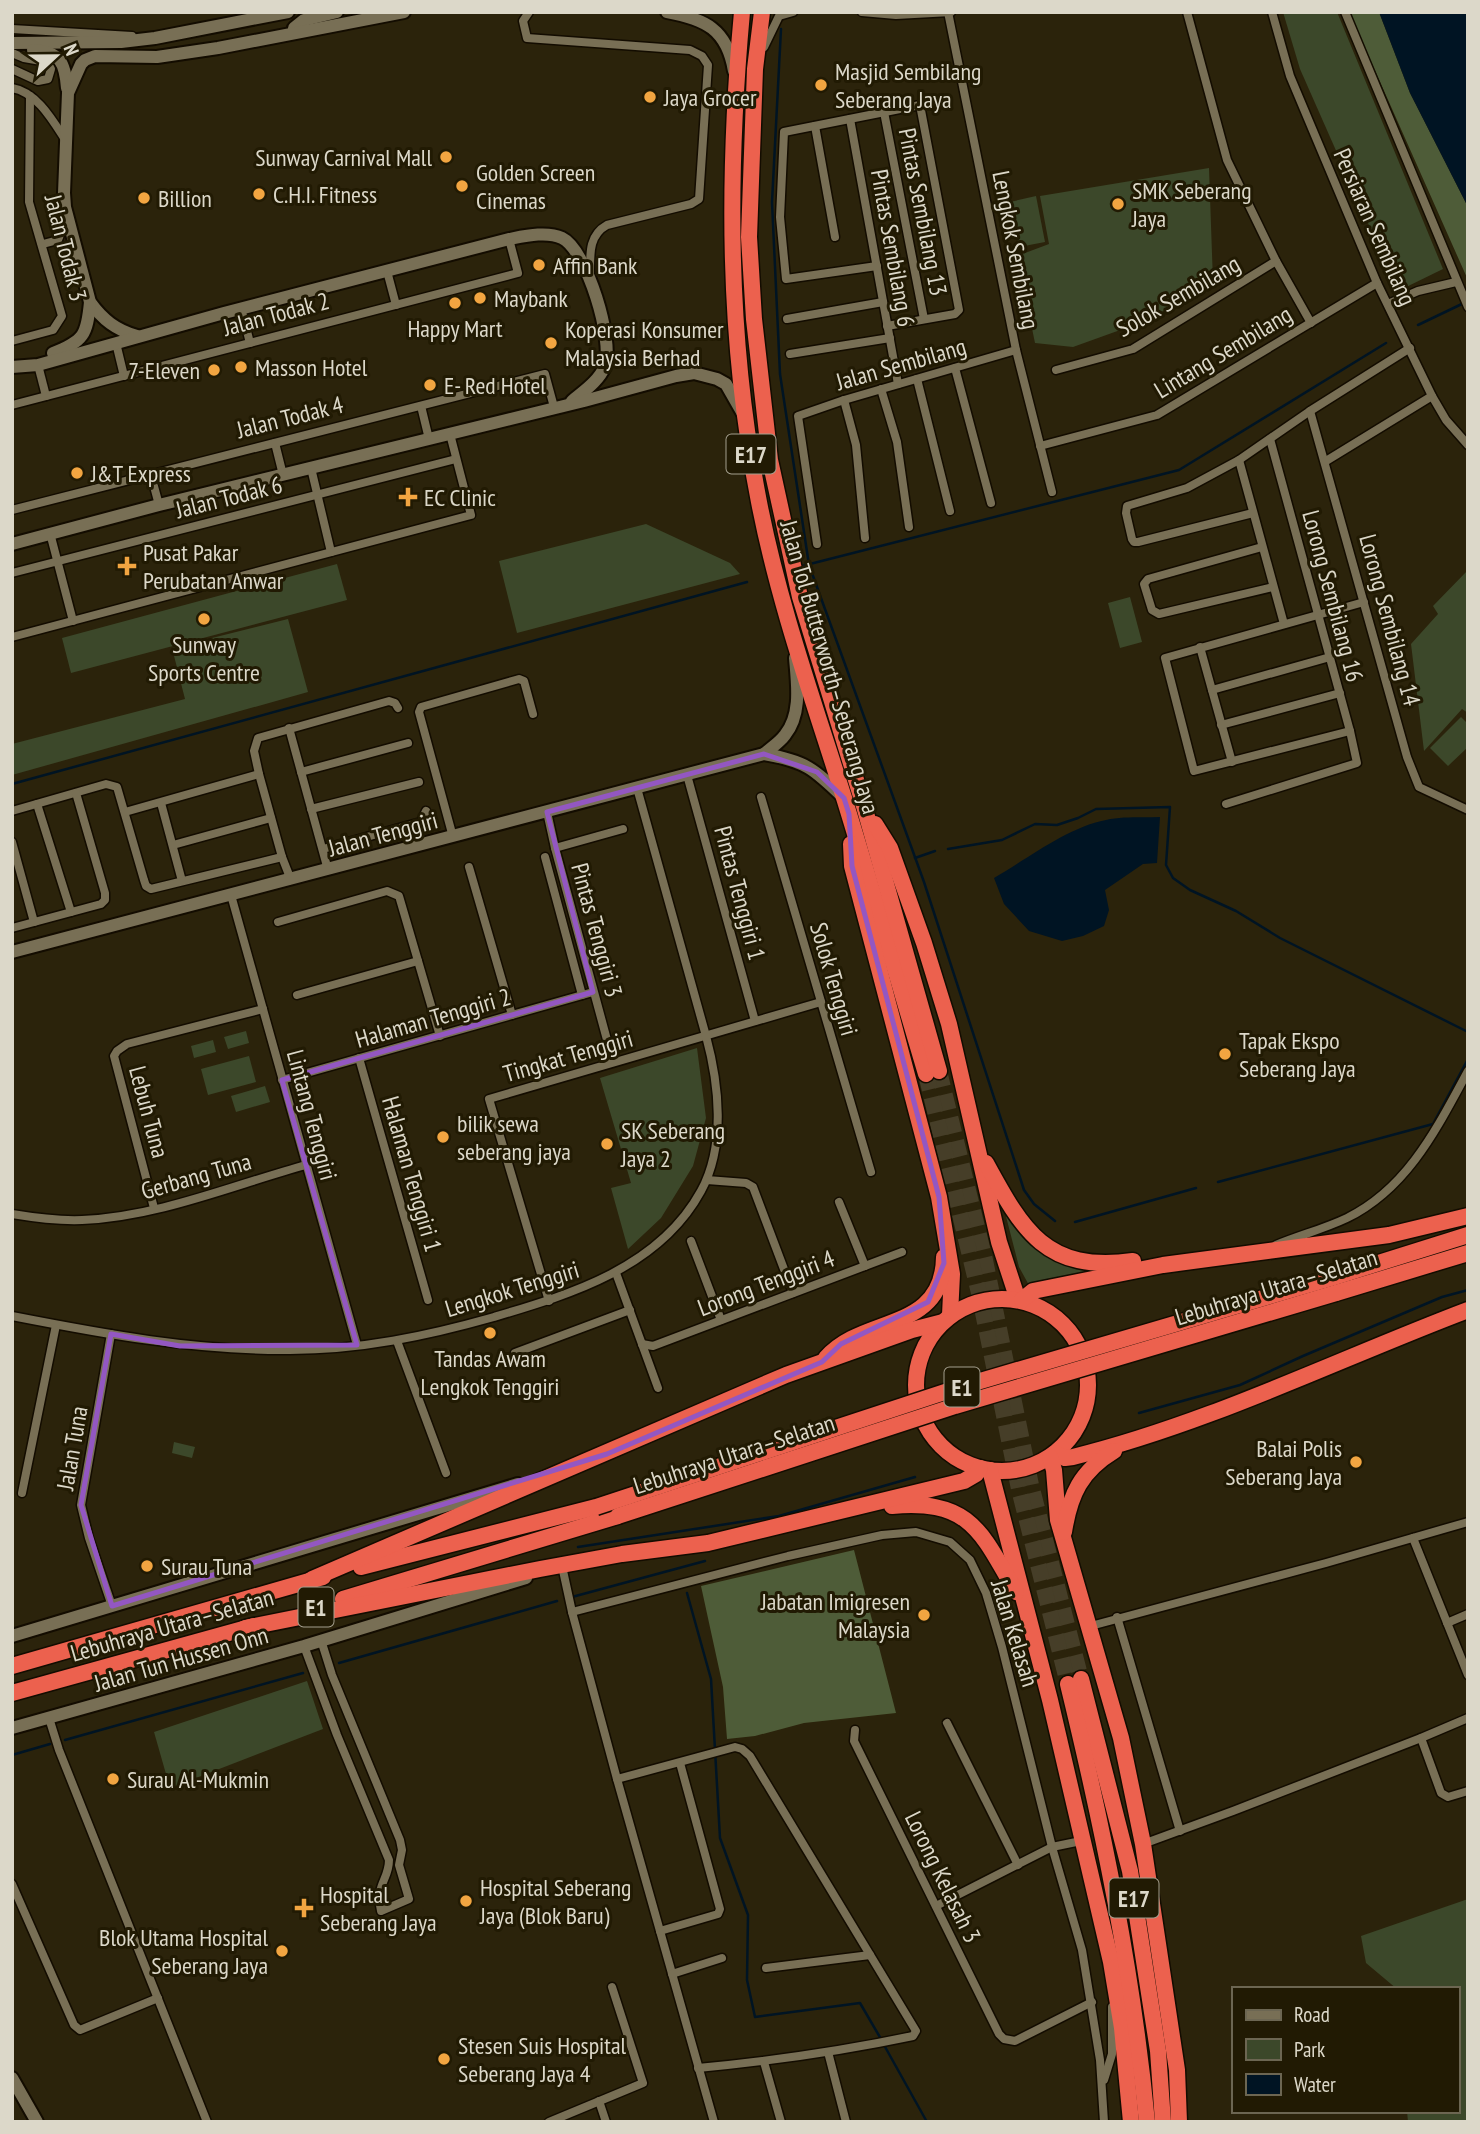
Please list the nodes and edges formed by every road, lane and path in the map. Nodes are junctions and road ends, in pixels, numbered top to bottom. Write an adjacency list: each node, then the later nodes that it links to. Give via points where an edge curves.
1 (288, 12): 18 (street)
2 (337, 12): 17 (street, via 304,20)
3 (404, 12): 17 (street)
4 (529, 12): 38 (street, via 523,21 527,38 690,50 708,65 699,199 600,229 593,240)
5 (667, 12): 15 (street)
6 (709, 12): 15 (street)
7 (742, 12): 23 (highway, Jalan Tol Butterworth–Seberang Jaya / E17)
8 (762, 12): 22 (highway, Jalan Tol Butterworth–Seberang Jaya / E17)
9 (793, 12): 22 (street, via 779,16)
10 (862, 12): 11 (street)
11 (949, 12): 57 (street, Lengkok Sembilang)
12 (1187, 12): 35 (street, via 1227,160)
13 (1272, 12): 40 (street, Persiaran Sembilang, via 1290,76)
14 (1345, 12): 39 (street)
15 (694, 17): 23 (street, via 724,42)
16 (12, 29): 18 (street)
17 (294, 32): 25 (street, Jalan Todak 3, via 157,57 85,60)
18 (155, 38): 19 (street)
19 (12, 45): 25 (street, Jalan Todak 3, via 48,51 59,58 66,71)
20 (12, 53): 21 (street, via 47,62 51,75 38,81)
21 (12, 69)
22 (755, 69): 134 (highway, Jalan Tol Butterworth–Seberang Jaya / E17, via 749,237 770,460 800,597)
23 (736, 81): 75 (highway, Jalan Tol Butterworth–Seberang Jaya / E17, via 732,190 735,331)
24 (12, 88): 26 (street)
25 (68, 93): 30 (street, Jalan Todak 3)
26 (30, 96): 30 (street); 34 (street, Jalan Todak 3, via 29,202)
27 (884, 112): 28 (street); 48 (street, Pintas Sembilang 13); 48 (street, via 920,105 959,310)
28 (850, 119): 29 (street); 36 (street, Pintas Sembilang 6)
29 (815, 126): 32 (street); 36 (street, via 784,132 780,217 786,279)
30 (66, 141): 31 (street, Jalan Todak 3)
31 (64, 193): 34 (street, via 62,233 58,240); 41 (street, Jalan Todak 3)
32 (835, 237)
33 (509, 239): 37 (street, Jalan Todak 2); 38 (street, Jalan Todak 2, via 561,238 573,246); 44 (street, Jalan Todak 2, via 518,273)
34 (43, 244): 53 (street, Jalan Todak 3, via 62,316 53,330)
35 (1276, 261): 49 (street); 62 (street, Solok Sembilang, via 1133,349)
36 (877, 266): 42 (street, Pintas Sembilang 6)
37 (387, 271): 44 (street); 46 (street, Jalan Todak 2)
38 (588, 274): 70 (street, via 607,355 596,381)
39 (1456, 282): 43 (street); 45 (street)
40 (1377, 283): 43 (street, Persiaran Sembilang); 49 (street, Lintang Sembilang)
41 (90, 302): 51 (street, Jalan Todak 3, via 111,325); 60 (street, Jalan Todak 3, via 85,328 75,345)
42 (883, 302): 47 (street); 50 (street, Pintas Sembilang 6)
43 (1388, 304): 56 (street, Persiaran Sembilang)
44 (396, 305): 55 (street, Jalan Todak 2)
45 (1468, 307)
46 (241, 308): 51 (street, Jalan Todak 2); 55 (street)
47 (787, 319)
48 (924, 319): 50 (street)
49 (1311, 323): 81 (street, Lintang Sembilang, via 1157,415)
50 (887, 326): 52 (street, Pintas Sembilang 6)
51 (139, 337): 54 (street, Jalan Todak 2)
52 (890, 338): 58 (street); 65 (street, Pintas Sembilang 6)
53 (12, 341)
54 (116, 343): 59 (street, Jalan Todak 2); 63 (street)
55 (250, 343): 63 (street, Jalan Todak 2)
56 (1410, 348): 68 (street, Persiaran Sembilang); 74 (street)
57 (1016, 350): 61 (street, Jalan Sembilang); 81 (street, Lengkok Sembilang)
58 (790, 354)
59 (38, 365): 60 (street, Jalan Todak 2); 67 (street)
60 (16, 366)
61 (955, 368): 64 (street, Jalan Sembilang); 90 (street)
62 (1056, 370)
63 (124, 376): 67 (street, Jalan Todak 2)
64 (917, 379): 65 (street, Jalan Sembilang); 93 (street)
65 (898, 384): 66 (street, Jalan Sembilang)
66 (881, 389): 69 (street, Jalan Sembilang); 95 (street, via 897,442)
67 (46, 396): 71 (street, Jalan Todak 2)
68 (1432, 396): 80 (street, Persiaran Sembilang); 84 (street)
69 (845, 400): 97 (street, via 856,446); 99 (street, Jalan Sembilang, via 799,416)
70 (569, 403): 73 (street); 75 (street, via 694,373 726,384)
71 (12, 405)
72 (421, 406): 73 (street, Jalan Todak 4, via 545,374); 77 (street); 79 (street, Jalan Todak 4)
73 (554, 407): 76 (street)
74 (1310, 411): 78 (street); 84 (street, Lorong Sembilang 14)
75 (746, 420): 110 (highway, Jalan Tol Butterworth–Seberang Jaya / E17, via 768,546)
76 (450, 434): 77 (street); 82 (street)
77 (429, 439): 85 (street)
78 (1270, 439): 83 (street); 106 (street, Lorong Sembilang 16)
79 (275, 443): 86 (street, Jalan Todak 4); 87 (street)
80 (1468, 445)
81 (1040, 446): 88 (street, Lengkok Sembilang)
82 (456, 460): 89 (street, Jalan Todak 6); 101 (street, via 471,515)
83 (1239, 460): 94 (street); 94 (street, via 1187,488 1127,506 1134,542)
84 (1326, 461): 105 (street, Lorong Sembilang 14)
85 (310, 468): 87 (street); 89 (street)
86 (151, 475): 91 (street); 92 (street, Jalan Todak 4)
87 (283, 475): 91 (street)
88 (1052, 492)
89 (317, 495): 101 (street); 102 (street, Jalan Todak 6)
90 (991, 503)
91 (159, 505): 96 (street)
92 (12, 510)
93 (950, 511)
94 (1253, 513): 100 (street)
95 (909, 527)
96 (50, 534): 98 (street); 102 (street)
97 (865, 538)
98 (12, 544)
99 (817, 544)
100 (1262, 547): 104 (street); 104 (street, via 1148,579 1152,610 1159,614)
101 (331, 552): 107 (street)
102 (58, 562): 103 (street, Jalan Todak 6); 107 (street)
103 (12, 573)
104 (1273, 587): 108 (street)
105 (1364, 602): 106 (street); 136 (street, Lorong Sembilang 14, via 1419,787)
106 (1318, 614): 108 (street); 112 (street, Lorong Sembilang 16)
107 (73, 621): 109 (street)
108 (1284, 624): 111 (street)
109 (12, 637)
110 (793, 637): 121 (street, via 795,715 785,736); 130 (highway, Jalan Tol Butterworth–Seberang Jaya / E17)
111 (1200, 647): 113 (street); 122 (street, via 1165,658 1192,769)
112 (1330, 657): 113 (street); 114 (street, Lorong Sembilang 16)
113 (1212, 690): 117 (street)
114 (1340, 693): 117 (street); 119 (street, Lorong Sembilang 16)
115 (398, 708): 118 (street, via 389,701)
116 (533, 714): 144 (street, via 524,681 519,680 421,707)
117 (1222, 725): 122 (street)
118 (289, 728): 123 (street); 124 (street, via 258,738 254,751)
119 (1350, 731): 122 (street); 133 (street, Lorong Sembilang 16, via 1357,764)
120 (408, 743): 123 (street)
121 (764, 754): 125 (street, Jalan Tenggiri); 130 (street, via 804,763)
122 (1232, 762)
123 (301, 772): 135 (street)
124 (259, 774): 131 (street); 142 (street)
125 (687, 775): 127 (street, Jalan Tenggiri); 168 (street, Pintas Tenggiri 1)
126 (419, 782): 135 (street)
127 (637, 788): 140 (street, Jalan Tenggiri); 170 (street, Lengkok Tenggiri)
128 (76, 793): 132 (street); 139 (street, via 112,784); 156 (street, via 105,900)
129 (761, 797): 165 (street, Solok Tenggiri)
130 (844, 798): 141 (highway, Jalan Tol Butterworth–Seberang Jaya / E17)
131 (161, 803): 139 (street); 146 (street)
132 (37, 804): 137 (street); 156 (street)
133 (1226, 804)
134 (864, 806): 141 (highway, Jalan Tol Butterworth–Seberang Jaya / E17, via 932,1072); 175 (highway, via 890,848 924,943 949,1024)
135 (311, 809): 148 (street)
136 (1468, 810)
137 (12, 811)
138 (426, 811): 148 (street, via 421,822)
139 (125, 812): 154 (street, via 146,886 151,889)
140 (547, 812): 144 (street, Jalan Tenggiri); 147 (street, Pintas Tenggiri 3)
141 (849, 814): 183 (highway, via 852,866 939,1197)
142 (271, 818): 146 (street); 149 (street)
143 (623, 829): 147 (street, Pintas Tenggiri 3)
144 (453, 837): 152 (street, Jalan Tenggiri)
145 (12, 842): 157 (street)
146 (173, 845): 154 (street)
147 (555, 848): 162 (street, Pintas Tenggiri 3)
148 (323, 849): 152 (street)
149 (282, 857): 153 (street); 154 (street)
150 (545, 857): 164 (street, Pintas Tenggiri 3)
151 (469, 867): 167 (street)
152 (328, 870): 153 (street, Jalan Tenggiri)
153 (291, 880): 155 (street, Jalan Tenggiri)
154 (182, 881)
155 (231, 895): 160 (street, Jalan Tenggiri); 166 (street, Lintang Tenggiri)
156 (71, 912): 157 (street)
157 (34, 922): 159 (street)
158 (278, 922): 161 (street, via 395,892)
159 (12, 928)
160 (16, 949)
161 (418, 961): 163 (street); 169 (street)
162 (593, 992): 164 (street, Halaman Tenggiri 2); 172 (street, Pintas Tenggiri 3)
163 (297, 995)
164 (582, 995): 167 (street, Halaman Tenggiri 2)
165 (821, 1002): 168 (street, Tingkat Tenggiri); 177 (street, Solok Tenggiri)
166 (263, 1009): 174 (street, Lintang Tenggiri); 180 (street, Lebuh Tuna, via 127,1044 114,1056)
167 (512, 1015): 169 (street, Halaman Tenggiri 2)
168 (755, 1021): 170 (street, Tingkat Tenggiri)
169 (440, 1035): 171 (street, Halaman Tenggiri 2)
170 (706, 1036): 172 (street, Tingkat Tenggiri); 178 (street, Lengkok Tenggiri, via 714,1064 717,1123)
171 (359, 1058): 174 (street, Halaman Tenggiri 2); 194 (street, Halaman Tenggiri 1)
172 (613, 1062): 196 (street, Tingkat Tenggiri, via 489,1099)
173 (1468, 1071): 187 (street, via 1426,1146 1394,1185 1348,1218)
174 (282, 1080): 176 (street, Lintang Tenggiri)
175 (977, 1146): 189 (highway, via 1018,1220 1045,1246 1090,1263 1146,1261); 195 (highway, via 999,1242)
176 (306, 1165): 180 (street, Gerbang Tuna); 206 (street, Lintang Tenggiri)
177 (871, 1172)
178 (706, 1180): 191 (street, Lengkok Tenggiri, via 675,1226); 193 (street, via 753,1187)
179 (839, 1202): 190 (street)
180 (154, 1208): 181 (street, Gerbang Tuna, via 80,1220)
181 (12, 1214)
182 (1468, 1216): 187 (highway, via 1389,1235)
183 (944, 1233): 200 (highway, via 952,1273); 208 (highway, via 942,1272 928,1302 841,1344)
184 (1468, 1236): 192 (highway, Lebuhraya Utara–Selatan / E1)
185 (691, 1241): 201 (street)
186 (902, 1252): 190 (street, Lorong Tenggiri 4)
187 (1261, 1252): 189 (highway)
188 (1468, 1253): 192 (highway, Lebuhraya Utara–Selatan / E1)
189 (1163, 1265): 195 (highway, via 1033,1291)
190 (865, 1266): 193 (street, Lorong Tenggiri 4)
191 (616, 1272): 196 (street, Lengkok Tenggiri); 197 (street)
192 (1334, 1285): 221 (highway, Lebuhraya Utara–Selatan / E1, bridge, via 960,1387 596,1507); 229 (highway, Lebuhraya Utara–Selatan / E1, bridge, via 618,1516)
193 (793, 1293): 201 (street, Lorong Tenggiri 4)
194 (428, 1300)
195 (1020, 1300): 200 (highway, via 987,1299); 211 (highway, via 1044,1309 1063,1324 1078,1344 1086,1367 1083,1415 1072,1436)
196 (549, 1301): 204 (street, Lengkok Tenggiri)
197 (630, 1310): 205 (street); 207 (street)
198 (1468, 1310): 210 (highway, via 1244,1402)
199 (12, 1316): 202 (street, Lengkok Tenggiri)
200 (946, 1318): 208 (highway); 212 (highway, via 921,1356 916,1376 919,1406 931,1434 945,1449 961,1461)
201 (722, 1320): 205 (street, Lorong Tenggiri 4, via 653,1346)
202 (56, 1325): 203 (street, Lengkok Tenggiri); 215 (street)
203 (111, 1334): 206 (street, Lengkok Tenggiri, via 194,1346 291,1350); 222 (street, Jalan Tuna, via 81,1506)
204 (397, 1341): 206 (street, Lengkok Tenggiri); 214 (street)
205 (642, 1344): 209 (street)
206 (357, 1345)
207 (515, 1353)
208 (822, 1362): 213 (highway)
209 (658, 1388)
210 (1126, 1444): 211 (highway, via 1073,1457); 219 (highway, via 1082,1479 1068,1512)
211 (1052, 1455): 212 (highway, via 1021,1469); 219 (highway)
212 (985, 1469): 216 (highway, via 964,1481); 223 (highway)
213 (565, 1470): 221 (highway); 222 (street)
214 (446, 1473)
215 (22, 1493)
216 (870, 1504): 220 (highway, via 708,1543); 223 (highway, via 931,1505 960,1516 984,1535)
217 (1468, 1522): 218 (street)
218 (1413, 1538): 226 (street); 227 (street)
219 (1063, 1542): 228 (highway)
220 (562, 1566): 224 (street); 229 (highway); 231 (street, Jalan Tun Hussen Onn)
221 (312, 1579): 233 (highway, Lebuhraya Utara–Selatan / E1)
222 (112, 1606): 230 (street)
223 (1026, 1609): 250 (highway)
224 (572, 1612): 245 (street); 252 (street, Jalan Kelasah, via 882,1535 916,1532 950,1542 970,1560 986,1593)
225 (1468, 1614): 227 (street)
226 (1116, 1618): 228 (street); 249 (street)
227 (1447, 1623): 234 (street)
228 (1087, 1626): 251 (highway, via 1121,1738)
229 (245, 1628): 235 (highway, Lebuhraya Utara–Selatan / E1)
230 (12, 1636)
231 (321, 1640): 232 (street, Jalan Tun Hussen Onn); 240 (street)
232 (304, 1646): 236 (street, Jalan Tun Hussen Onn); 242 (street)
233 (12, 1667)
234 (1468, 1675)
235 (12, 1693)
236 (50, 1718): 239 (street, Jalan Tun Hussen Onn); 263 (street)
237 (1468, 1718): 243 (street)
238 (947, 1723): 253 (street)
239 (12, 1728)
240 (354, 1728): 242 (street); 247 (street)
241 (855, 1730): 255 (street, Lorong Kelasah 3, via 854,1741)
242 (337, 1735): 248 (street)
243 (1421, 1738): 246 (street, via 1441,1793 1448,1797); 249 (street)
244 (680, 1763): 245 (street); 256 (street, via 720,1909 718,1914); 257 (street, via 735,1747 750,1756)
245 (618, 1779): 256 (street)
246 (1468, 1791)
247 (383, 1800): 248 (street); 248 (street, via 400,1840 399,1865 409,1899 381,1911 380,1887 389,1860)
248 (367, 1807)
249 (1180, 1831): 251 (street)
250 (1081, 1841): 252 (street); 259 (highway)
251 (1143, 1844): 282 (highway, via 1177,2070)
252 (1052, 1847): 253 (street); 264 (street, Jalan Kelasah, via 1082,1950)
253 (1018, 1865): 255 (street)
254 (12, 1884): 263 (street, via 80,2030)
255 (936, 1906): 264 (street, Lorong Kelasah 3, via 1004,2039 1015,2041)
256 (660, 1931): 261 (street)
257 (870, 1955): 260 (street); 265 (street, via 916,2031 913,2036)
258 (722, 1958): 261 (street)
259 (1111, 1962): 269 (street, via 1112,2054); 279 (highway)
260 (766, 1968)
261 (672, 1974): 267 (street)
262 (612, 1987): 270 (street, via 643,2083)
263 (158, 1998): 272 (street)
264 (1091, 2002): 269 (street, Jalan Kelasah)
265 (828, 2052): 266 (street); 277 (street)
266 (764, 2062): 267 (street); 276 (street)
267 (698, 2068): 275 (street)
268 (12, 2078): 271 (street)
269 (1102, 2082): 278 (street)
270 (599, 2101): 273 (street); 274 (street)
271 (37, 2122)
272 (207, 2122)
273 (549, 2122)
274 (606, 2122)
275 (714, 2122)
276 (780, 2122)
277 (846, 2122)
278 (1104, 2122)
279 (1131, 2122)
280 (1147, 2122): 281 (highway, E17, via 1125,1953 1075,1682 1130,1871 1158,2051)
281 (1163, 2122)
282 (1179, 2122)

